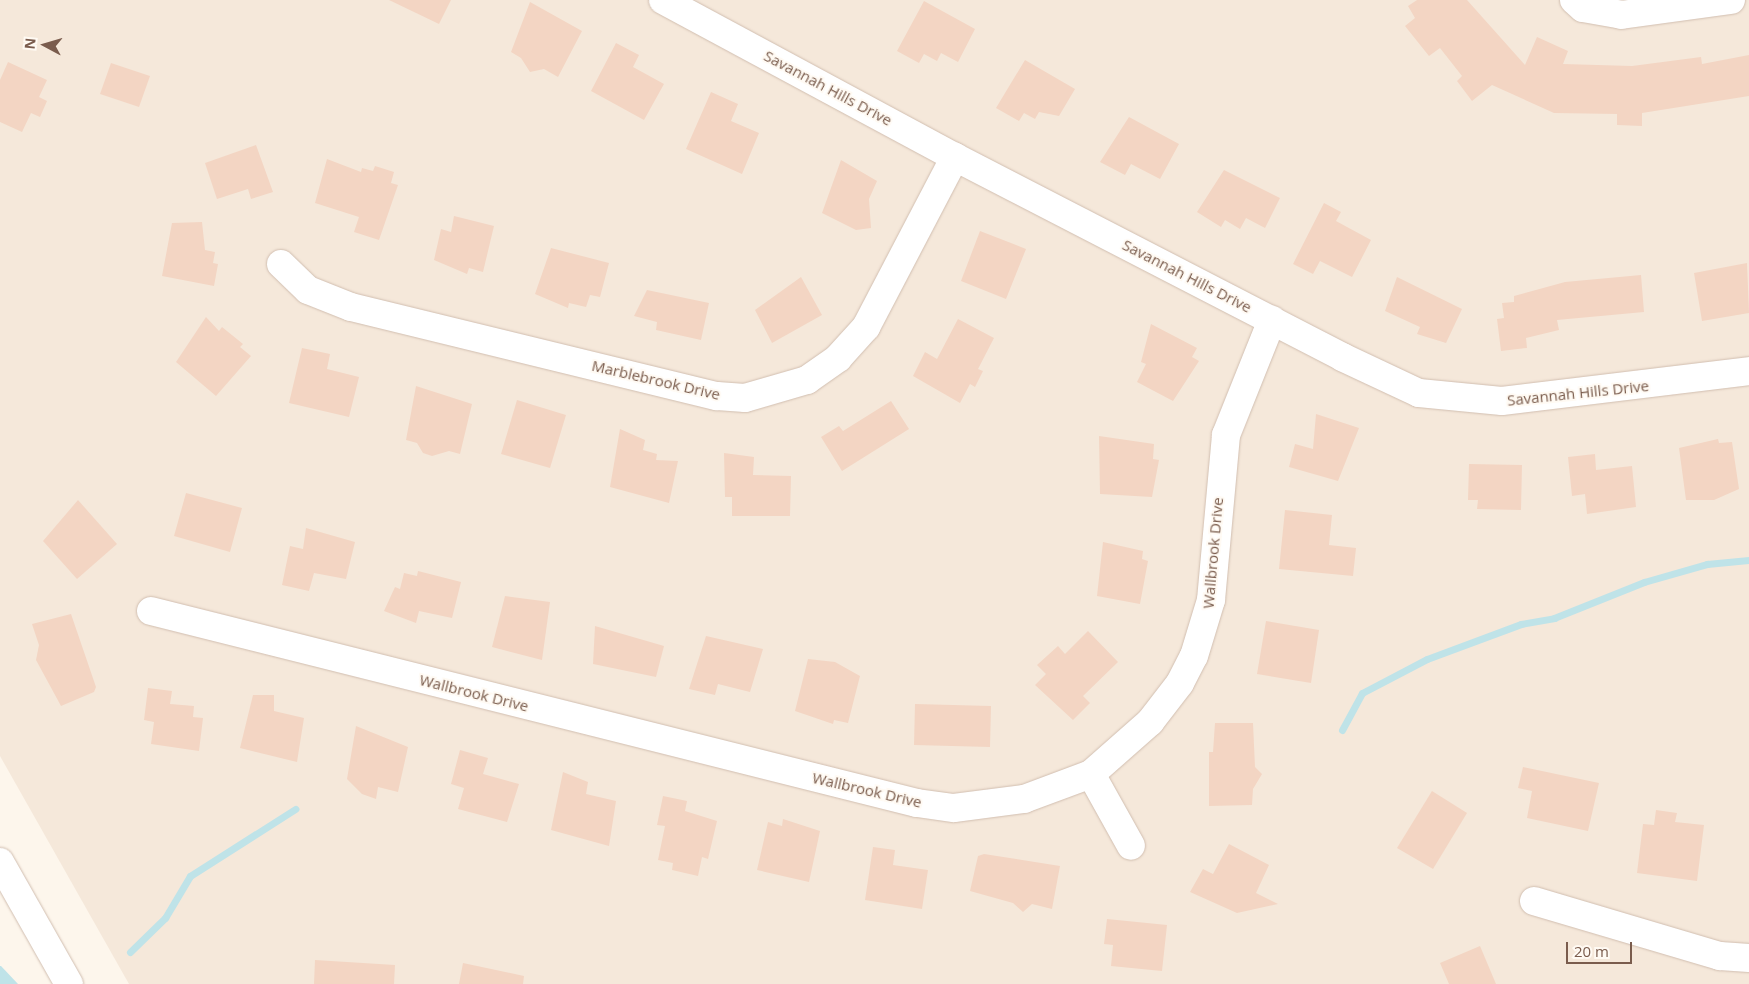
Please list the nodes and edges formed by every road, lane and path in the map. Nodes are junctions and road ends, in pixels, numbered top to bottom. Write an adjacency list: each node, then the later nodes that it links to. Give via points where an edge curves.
1 (662, 0): 4 (street, Savannah Hills Drive)
2 (1574, 0): 3 (street, via 1583,8 1621,15)
3 (1732, 0)
4 (955, 157): 5 (street, Marblebrook Drive, via 866,327 838,358 807,380 745,398 717,396 351,307 308,290); 6 (street, Savannah Hills Drive)
5 (281, 264)
6 (1272, 320): 7 (street, Savannah Hills Drive, via 1376,374 1447,399 1528,399); 9 (street, Wallbrook Drive, via 1226,435 1211,600 1194,656 1180,683 1150,722)
7 (1749, 372)
8 (151, 611): 9 (street, Wallbrook Drive, via 917,802 986,806 1024,798)
9 (1091, 774): 10 (street)
10 (1131, 846)
11 (0, 862): 14 (street)
12 (1534, 901): 13 (street, via 1720,956)
13 (1749, 958)
14 (69, 984)

